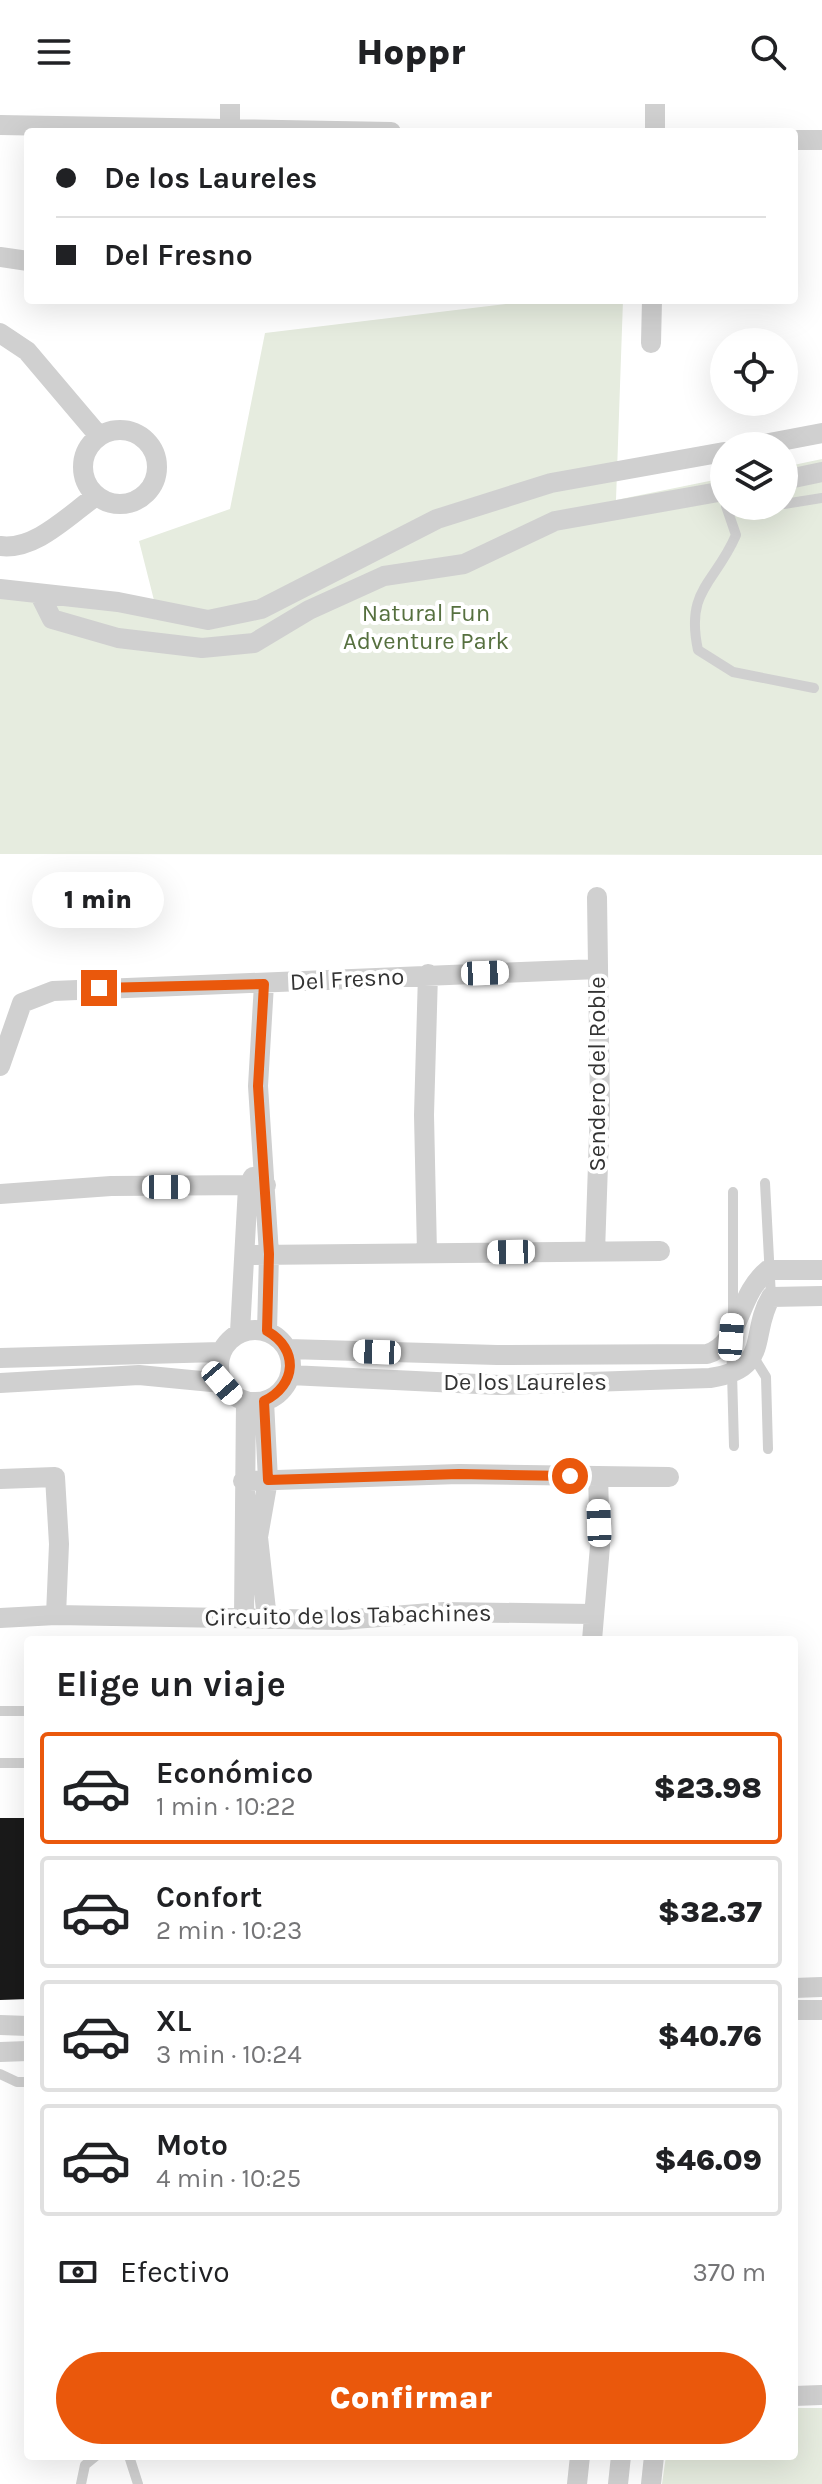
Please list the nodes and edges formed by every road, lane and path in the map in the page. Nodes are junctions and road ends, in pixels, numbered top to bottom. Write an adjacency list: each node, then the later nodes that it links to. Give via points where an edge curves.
1 (230, 104): 5 (street)
2 (655, 104): 6 (street)
3 (0, 125): 4 (street)
4 (138, 128)
5 (230, 128)
6 (655, 128)
7 (798, 140): 8 (street)
8 (822, 140)
9 (0, 257): 10 (street)
10 (24, 260)
11 (652, 304): 13 (street)
12 (0, 333): 15 (street, via 27,351)
13 (651, 343)
14 (822, 433): 16 (street)
15 (99, 436): 20 (street, via 86,450 82,468); 20 (street, via 134,432 150,445 157,465 152,486 136,500 116,504)
16 (798, 438)
17 (710, 455): 27 (street, via 551,483 437,519 261,609 208,620 118,602)
18 (822, 472): 19 (street)
19 (798, 477)
20 (96, 496): 25 (street, via 34,540 14,548)
21 (822, 498): 23 (lane)
22 (710, 502): 27 (street, via 555,521 464,564 384,576 309,610 254,643 202,648 118,638 52,619)
23 (798, 502)
24 (731, 520): 28 (lane, via 736,535 695,609 692,623 698,650 733,672)
25 (0, 546)
26 (0, 589): 27 (street)
27 (41, 597)
28 (814, 688)
29 (597, 897): 30 (street, Sendero del Roble)
30 (598, 969): 31 (street, Del Fresno); 39 (street, Sendero del Roble)
31 (428, 974): 32 (street, Del Fresno); 40 (street)
32 (264, 984): 33 (street, Del Fresno, via 72,989 34,997 22,1003); 35 (street)
33 (0, 1066)
34 (765, 1183): 43 (lane)
35 (257, 1186): 37 (street, via 111,1186); 41 (street); 42 (street)
36 (733, 1192): 49 (lane)
37 (0, 1194)
38 (660, 1251): 39 (street)
39 (595, 1252): 40 (street)
40 (427, 1253): 41 (street)
41 (269, 1254): 42 (street); 47 (street)
42 (247, 1255): 48 (street)
43 (768, 1270): 44 (street); 46 (lane); 49 (street, via 747,1293)
44 (822, 1270)
45 (822, 1296): 46 (street)
46 (771, 1297): 52 (street)
47 (267, 1331): 48 (street); 50 (street)
48 (240, 1332): 51 (street)
49 (731, 1337): 50 (street, De los Laureles, via 707,1354); 55 (lane)
50 (288, 1349): 54 (street)
51 (220, 1352): 53 (street); 57 (street)
52 (753, 1356): 55 (street); 60 (lane, via 766,1377)
53 (0, 1358)
54 (290, 1375): 55 (street, De los Laureles, via 499,1385); 58 (street, via 277,1395)
55 (730, 1375): 59 (lane)
56 (0, 1383): 57 (street, via 139,1375)
57 (222, 1383): 58 (street, via 233,1395)
58 (255, 1401): 64 (street); 65 (street)
59 (734, 1446)
60 (768, 1449)
61 (598, 1476): 62 (street); 64 (street); 66 (street, via 600,1546)
62 (669, 1477)
63 (0, 1479): 67 (street, via 55,1477)
64 (268, 1480): 65 (street); 70 (street, via 258,1537)
65 (243, 1481): 69 (street)
66 (592, 1614): 70 (street, Circuito de los Tabachines, via 444,1612); 71 (street)
67 (56, 1615): 68 (street, Circuito de los Tabachines); 69 (street, Circuito de los Tabachines)
68 (0, 1618)
69 (244, 1618): 70 (street, Circuito de los Tabachines)
70 (267, 1619)
71 (592, 1636)
72 (0, 1711): 73 (lane)
73 (24, 1711)
74 (0, 1763): 75 (lane)
75 (24, 1763)
76 (822, 1987): 77 (street)
77 (798, 1988)
78 (798, 2010): 79 (street)
79 (822, 2010)
80 (0, 2025): 81 (street)
81 (24, 2026)
82 (24, 2051): 83 (street)
83 (0, 2052)
84 (0, 2074): 85 (lane)
85 (24, 2082)
86 (822, 2395): 87 (street)
87 (798, 2396)
88 (91, 2460): 93 (lane)
89 (130, 2460): 94 (lane)
90 (580, 2460): 95 (street)
91 (621, 2460): 96 (street)
92 (654, 2460): 97 (street)
93 (81, 2484)
94 (138, 2484)
95 (577, 2484)
96 (618, 2484)
97 (651, 2484)

